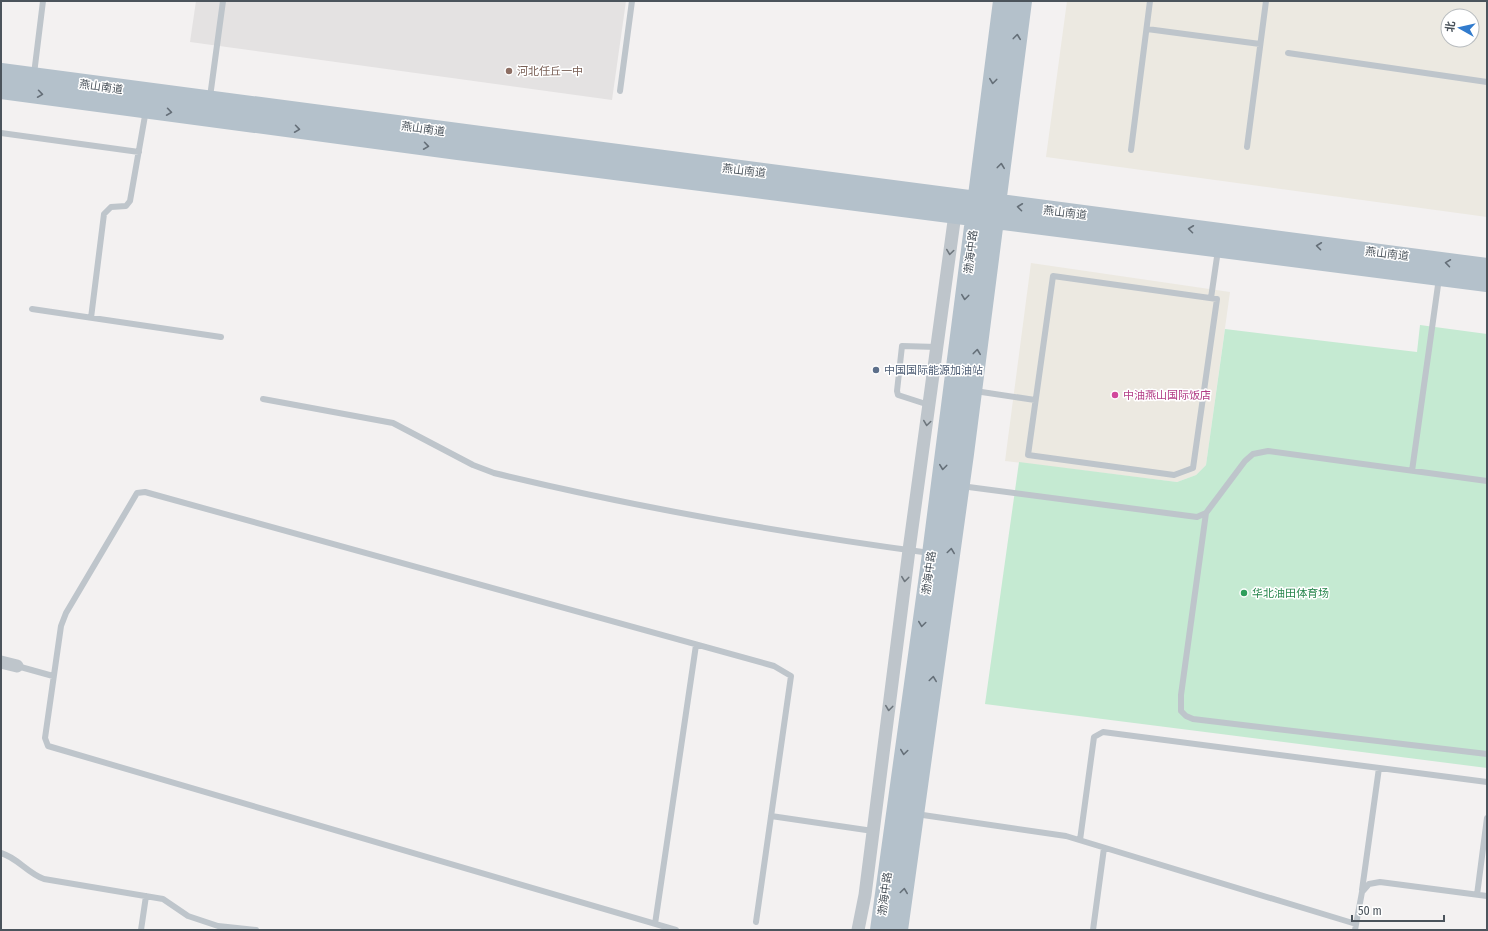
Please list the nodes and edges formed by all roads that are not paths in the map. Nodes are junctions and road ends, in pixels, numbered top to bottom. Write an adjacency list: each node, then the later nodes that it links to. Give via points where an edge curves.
1 (43, 1): 12 (lane)
2 (223, 1): 16 (lane)
3 (632, 1): 15 (lane)
4 (1003, 1): 22 (main road, one-way to 22)
5 (1022, 1): 22 (main road, one-way to 5)
6 (1150, 1): 8 (lane)
7 (1266, 1): 9 (lane)
8 (1147, 29): 9 (lane); 20 (lane)
9 (1260, 44): 19 (lane)
10 (1288, 53): 13 (lane)
11 (1, 73): 12 (main road, 燕山南道)
12 (34, 78): 16 (main road, 燕山南道)
13 (1487, 82)
14 (1, 89): 17 (main road, 燕山南道, one-way to 17)
15 (620, 91)
16 (209, 101): 22 (main road, 燕山南道)
17 (146, 109): 21 (lane); 23 (main road, 燕山南道, one-way to 23)
18 (1, 133): 21 (lane)
19 (1247, 146)
20 (1131, 150)
21 (139, 152): 30 (lane, via 130,201 126,206 110,207 104,214)
22 (986, 210): 23 (main road, 燕山南道); 24 (main road, 燕山南道); 25 (main road, 燕山南道, one-way to 22); 33 (main road, 渤海中路, one-way to 22); 42 (main road, 渤海中路, one-way to 42)
23 (955, 214): 32 (street, one-way to 32)
24 (1219, 247): 26 (main road, 燕山南道); 28 (lane)
25 (1487, 268)
26 (1439, 276): 27 (main road, 燕山南道); 37 (lane)
27 (1487, 282)
28 (1211, 298): 35 (lane, via 1053,276); 35 (lane, via 1217,299 1193,468 1174,476 1028,455)
29 (32, 309): 30 (lane)
30 (91, 318): 31 (lane)
31 (221, 337)
32 (937, 348): 36 (street); 36 (lane, via 902,346 898,395)
33 (972, 391): 35 (lane); 39 (main road, 渤海中路)
34 (263, 399): 41 (lane, via 393,423 473,465 509,476 639,506 799,535)
35 (1035, 400)
36 (929, 405): 41 (street, one-way to 41)
37 (1412, 471): 38 (lane); 40 (lane, via 1268,451 1254,454 1245,462)
38 (1487, 481)
39 (960, 486): 40 (lane, via 1197,517); 50 (main road, 渤海中路, one-way to 39)
40 (1206, 513): 47 (lane, via 1181,695 1181,711 1186,716)
41 (909, 550): 42 (lane); 53 (street, one-way to 53)
42 (932, 554): 68 (main road, 渤海中路, one-way to 68)
43 (696, 645): 46 (lane, via 145,492 137,493 66,613 58,637); 51 (lane, via 774,666 791,676); 62 (lane)
44 (1, 662): 45 (street)
45 (17, 666): 46 (lane)
46 (53, 676): 62 (lane, via 45,738 48,746)
47 (1487, 754)
48 (1379, 768): 49 (lane); 54 (lane, via 1102,732 1094,737); 57 (lane)
49 (1487, 782)
50 (914, 813): 54 (lane); 69 (main road, 渤海中路, one-way to 50)
51 (771, 816): 53 (lane); 61 (lane)
52 (1487, 818): 58 (lane)
53 (873, 831): 67 (street)
54 (1080, 840): 55 (lane)
55 (1104, 848): 63 (lane); 70 (lane)
56 (1, 853): 59 (lane, via 9,855 36,876 44,879)
57 (1362, 892): 58 (lane, via 1369,884 1380,882); 63 (lane)
58 (1477, 895): 60 (lane)
59 (146, 896): 64 (lane); 65 (lane, via 163,899 188,916 218,926)
60 (1487, 896)
61 (756, 922)
62 (655, 924): 66 (lane)
63 (1356, 927)
64 (141, 930)
65 (256, 930)
66 (676, 930)
67 (858, 930)
68 (880, 930)
69 (898, 930)
70 (1092, 930)

